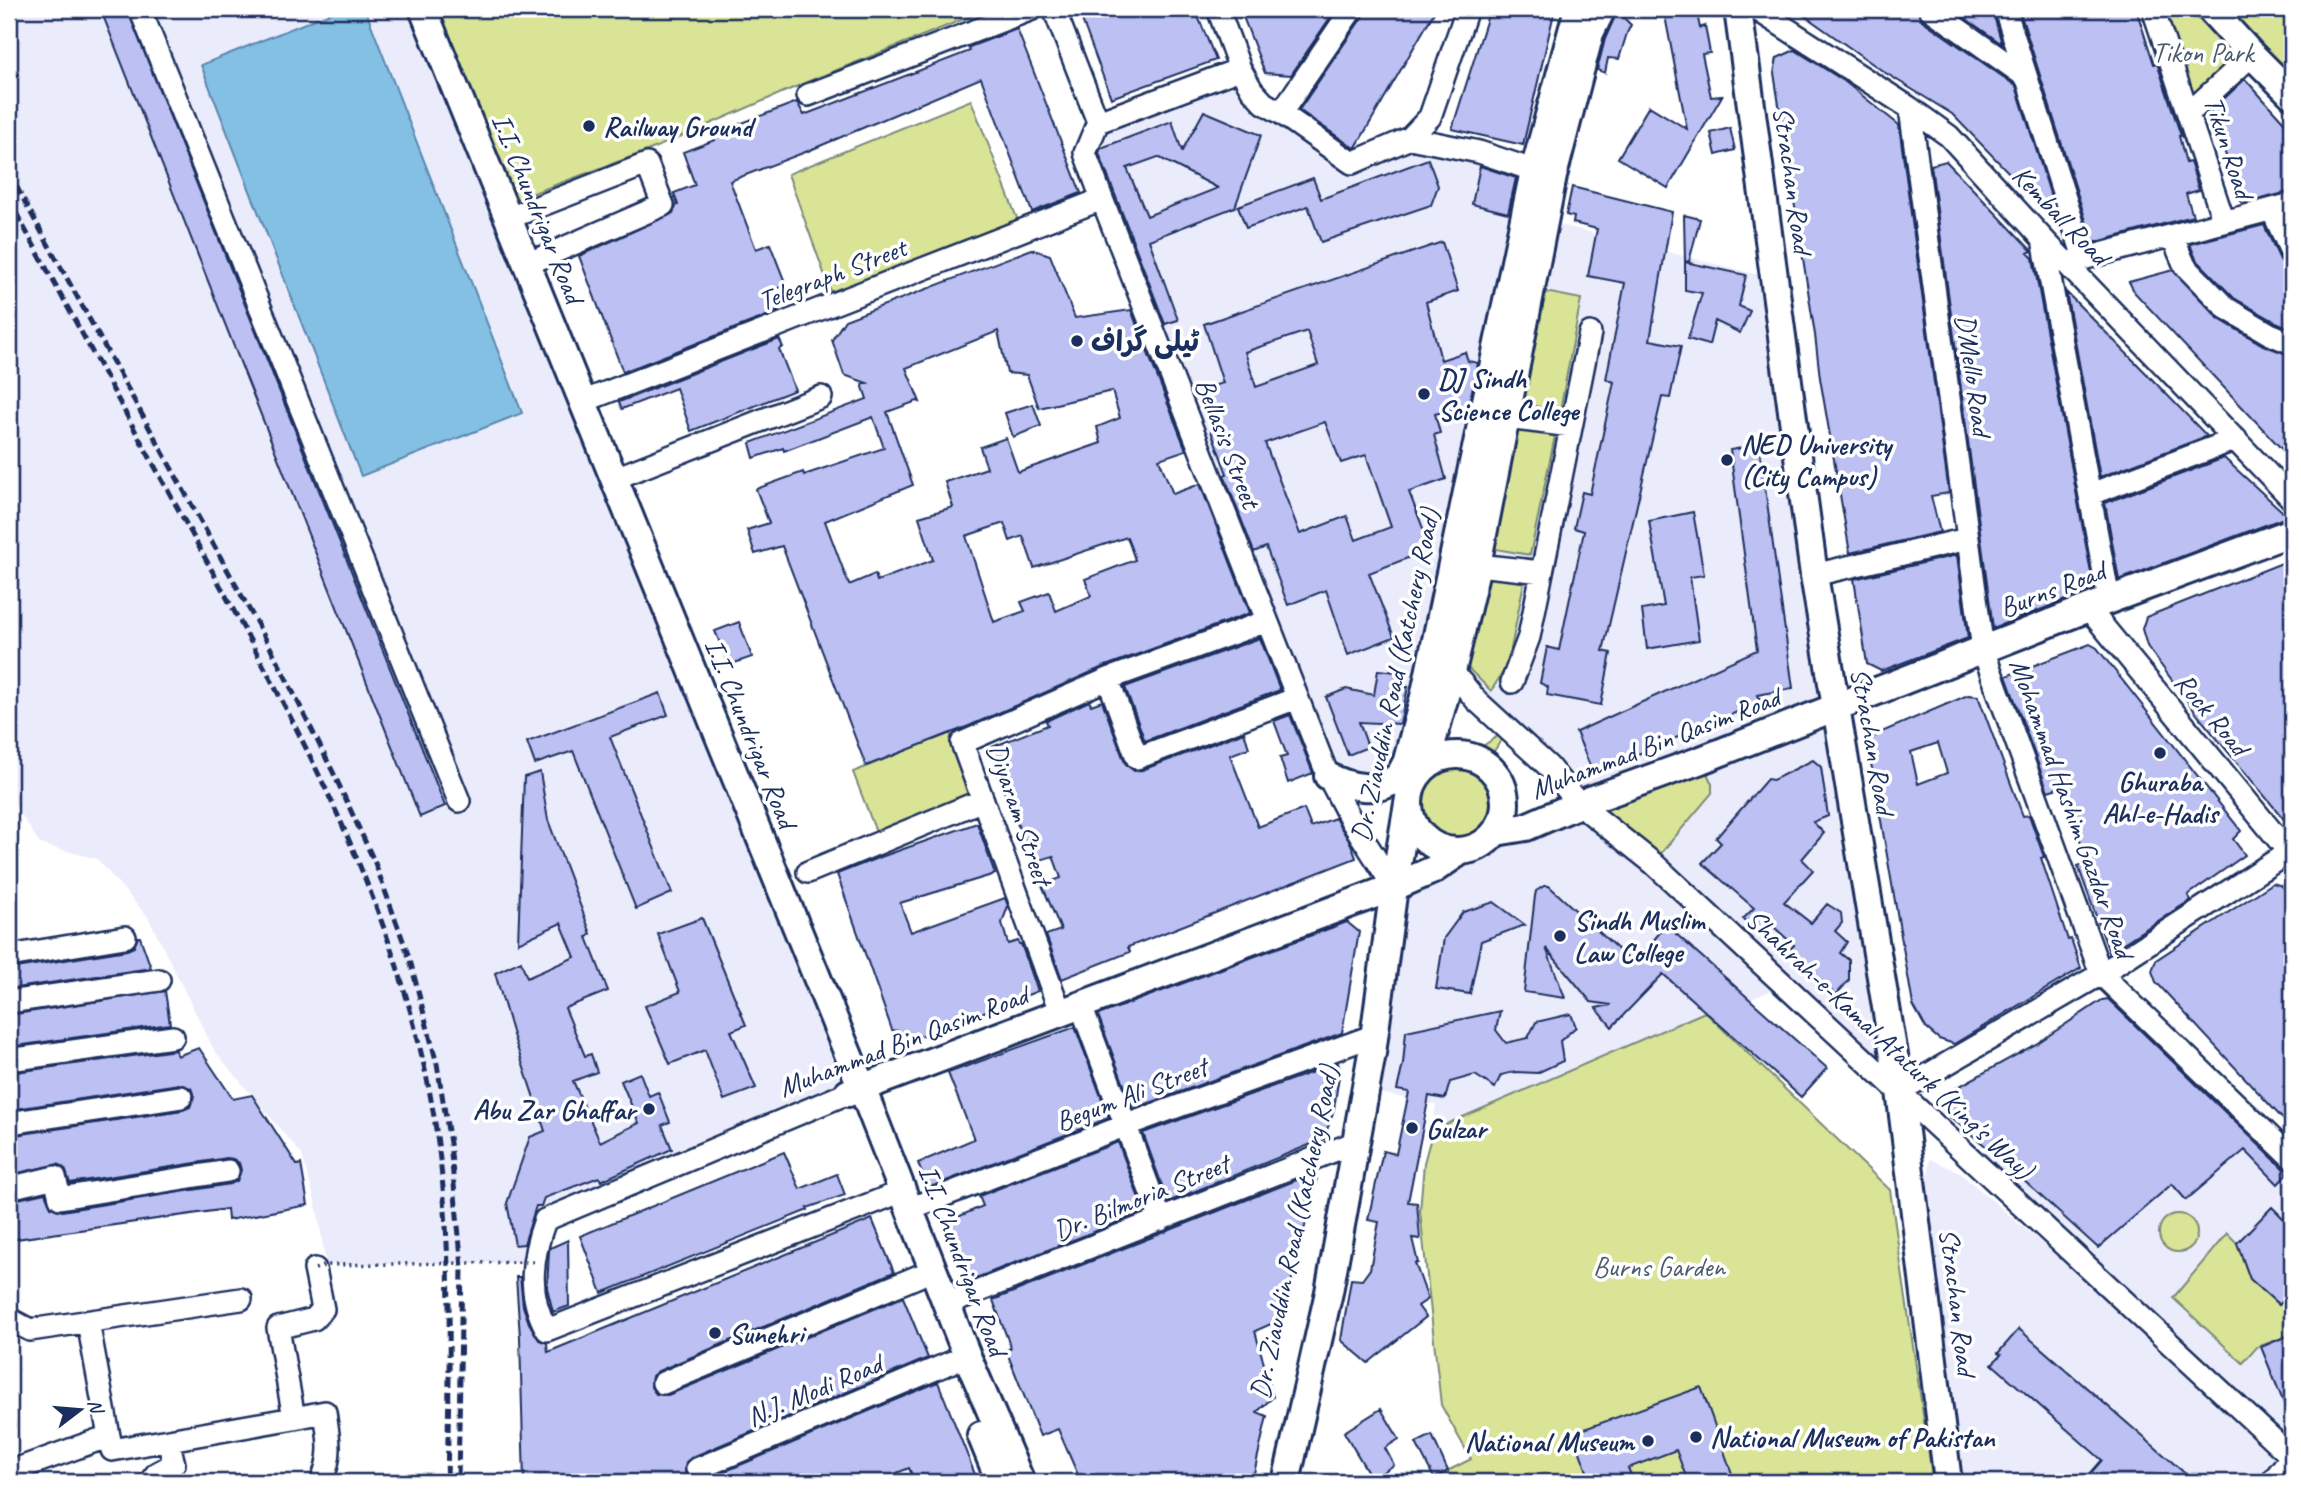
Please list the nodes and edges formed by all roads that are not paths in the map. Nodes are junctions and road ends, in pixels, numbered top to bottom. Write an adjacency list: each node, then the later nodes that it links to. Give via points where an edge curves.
1 (140, 9): 63 (street)
2 (406, 9): 79 (main road, I.I. Chundrigar Road)
3 (423, 9): 30 (main road, I.I. Chundrigar Road)
4 (1032, 9): 20 (street)
5 (1054, 9): 25 (street)
6 (1219, 9): 18 (street)
7 (1352, 9): 23 (street)
8 (1467, 9): 26 (street, via 1430,117)
9 (1578, 9): 27 (main road, Dr. Ziauddin Road (Katchery Road))
10 (1602, 9): 27 (main road, Dr. Ziauddin Road (Katchery Road))
11 (1738, 9): 51 (main road, Strachan Road)
12 (1756, 9): 22 (street, Kemball Road)
13 (1930, 9): 19 (street)
14 (2006, 9): 19 (street)
15 (2153, 9): 24 (street, Tikun Road)
16 (2210, 9): 17 (main road)
17 (2252, 55): 21 (main road); 24 (street)
18 (1240, 69): 23 (street, via 1258,97); 25 (street)
19 (2026, 77): 35 (street)
20 (808, 95)
21 (2292, 95)
22 (1910, 108): 33 (street, Kemball Road, via 1949,136); 48 (street, D'Mello Road)
23 (1282, 113): 26 (street, via 1352,163)
24 (2188, 114): 31 (street, Tikun Road)
25 (1098, 122): 28 (street, Bellasis Street, via 1085,153)
26 (1410, 138): 27 (street, via 1479,152)
27 (1544, 174): 41 (main road, Dr. Ziauddin Road (Katchery Road)); 61 (main road, Dr. Ziauddin Road (Katchery Road), via 1425,694)
28 (1102, 199): 40 (street, Telegraph Street); 53 (street, Bellasis Street)
29 (2282, 207): 31 (street); 34 (street)
30 (509, 218): 36 (main road, I.I. Chundrigar Road); 36 (street, via 647,164 663,205)
31 (2224, 222): 32 (street)
32 (2172, 236): 35 (street); 38 (street, via 2185,266 2226,308)
33 (2043, 239): 35 (street, Kemball Road); 45 (street)
34 (2292, 254)
35 (2076, 260): 43 (street, Kemball Road)
36 (527, 264): 40 (main road, I.I. Chundrigar Road)
37 (1590, 333): 42 (street)
38 (2292, 343)
39 (821, 397): 44 (street)
40 (582, 402): 44 (main road, I.I. Chundrigar Road)
41 (1506, 418): 42 (street); 49 (main road, Dr. Ziauddin Road (Katchery Road))
42 (1571, 426): 50 (street)
43 (2236, 439): 45 (street); 46 (street, Kemball Road)
44 (613, 479): 79 (main road, I.I. Chundrigar Road)
45 (2091, 494): 52 (street)
46 (2292, 499)
47 (2292, 532): 52 (main road, Burns Road)
48 (1967, 539): 51 (street); 54 (street, D'Mello Road)
49 (1477, 565): 50 (street); 55 (main road, Dr. Ziauddin Road (Katchery Road))
50 (1542, 572): 57 (street, via 1529,637)
51 (1814, 575): 59 (main road, Strachan Road)
52 (2099, 604): 54 (main road, Burns Road); 67 (street, Rock Road)
53 (1267, 621): 56 (street); 58 (street, Bellasis Street)
54 (1983, 650): 59 (main road, Burns Road); 72 (street, Mohammad Hashim Gazdar Road)
55 (1452, 671): 61 (main road, Dr. Ziauddin Road (Katchery Road), via 1429,753); 64 (street, Shahrah-e-Kamal Ataturk (King's Way), via 1476,700 1548,766)
56 (1108, 678): 58 (street, via 1137,758); 62 (street, Diyaram Street, via 962,743)
57 (1512, 682)
58 (1297, 698): 60 (street, Bellasis Street)
59 (1836, 707): 64 (main road, Muhammad Bin Qasim Road); 80 (main road, Strachan Road)
60 (1328, 776): 61 (main road, via 1348,786); 69 (street, Bellasis Street)
61 (1411, 778): 65 (main road, via 1440,758 1456,755 1486,765 1504,791); 66 (main road, via 1415,823 1423,837 1437,846); 69 (main road, Dr. Ziauddin Road (Katchery Road))
62 (983, 800): 68 (street); 75 (street, Diyaram Street)
63 (459, 801)
64 (1579, 804): 65 (main road, Muhammad Bin Qasim Road, via 1526,827); 80 (street, Shahrah-e-Kamal Ataturk (King's Way), via 1653,863)
65 (1496, 832): 66 (main road)
66 (1461, 851): 69 (main road, Muhammad Bin Qasim Road, via 1433,870)
67 (2291, 853): 72 (street)
68 (808, 872)
69 (1388, 885): 75 (main road, Muhammad Bin Qasim Road); 76 (main road, Dr. Ziauddin Road (Katchery Road))
70 (125, 937): 71 (street)
71 (9, 956)
72 (2101, 974): 80 (street); 85 (street, Mohammad Hashim Gazdar Road)
73 (159, 980): 74 (street)
74 (9, 1002)
75 (1071, 1010): 79 (main road, Muhammad Bin Qasim Road); 83 (street, Diyaram Street)
76 (1371, 1036): 83 (street, Begum Ali Street); 84 (main road, Dr. Ziauddin Road (Katchery Road))
77 (173, 1037): 78 (street)
78 (9, 1060)
79 (855, 1090): 88 (main road, I.I. Chundrigar Road); 96 (street, Muhammad Bin Qasim Road, via 545,1220 533,1262 537,1312)
80 (1900, 1091): 102 (street, Shahrah-e-Kamal Ataturk (King's Way)); 111 (main road, Strachan Road)
81 (181, 1097): 82 (street)
82 (9, 1123)
83 (1124, 1126): 88 (street, Begum Ali Street); 89 (street, Diyaram Street)
84 (1351, 1144): 89 (street, Dr. Bilmoria Street); 109 (main road, Dr. Ziauddin Road (Katchery Road)); 110 (main road, Dr. Ziauddin Road (Katchery Road), via 1329,1292)
85 (2292, 1158)
86 (228, 1171): 87 (street, via 60,1198 55,1177)
87 (9, 1188)
88 (899, 1203): 91 (main road, I.I. Chundrigar Road); 93 (main road, I.I. Chundrigar Road); 96 (street, Begum Ali Street)
89 (1160, 1220): 93 (street, Dr. Bilmoria Street)
90 (315, 1269): 99 (street, via 323,1309 314,1319 278,1328)
91 (919, 1276): 97 (main road, I.I. Chundrigar Road); 98 (street)
92 (241, 1300): 95 (street)
93 (947, 1304): 108 (main road, I.I. Chundrigar Road)
94 (9, 1321): 95 (street, via 30,1331)
95 (88, 1322): 100 (street)
96 (547, 1330)
97 (952, 1362): 103 (street, N.J. Modi Road); 107 (main road, I.I. Chundrigar Road)
98 (663, 1383)
99 (294, 1418): 101 (street); 106 (street, via 325,1412 330,1450)
100 (109, 1436): 101 (street, via 112,1450); 104 (street)
101 (168, 1440): 105 (street, via 174,1464)
102 (2292, 1457): 112 (street)
103 (697, 1469)
104 (9, 1472)
105 (150, 1482)
106 (321, 1482)
107 (1000, 1482)
108 (1021, 1482)
109 (1270, 1482)
110 (1286, 1482)
111 (1948, 1482)
112 (2272, 1482)

